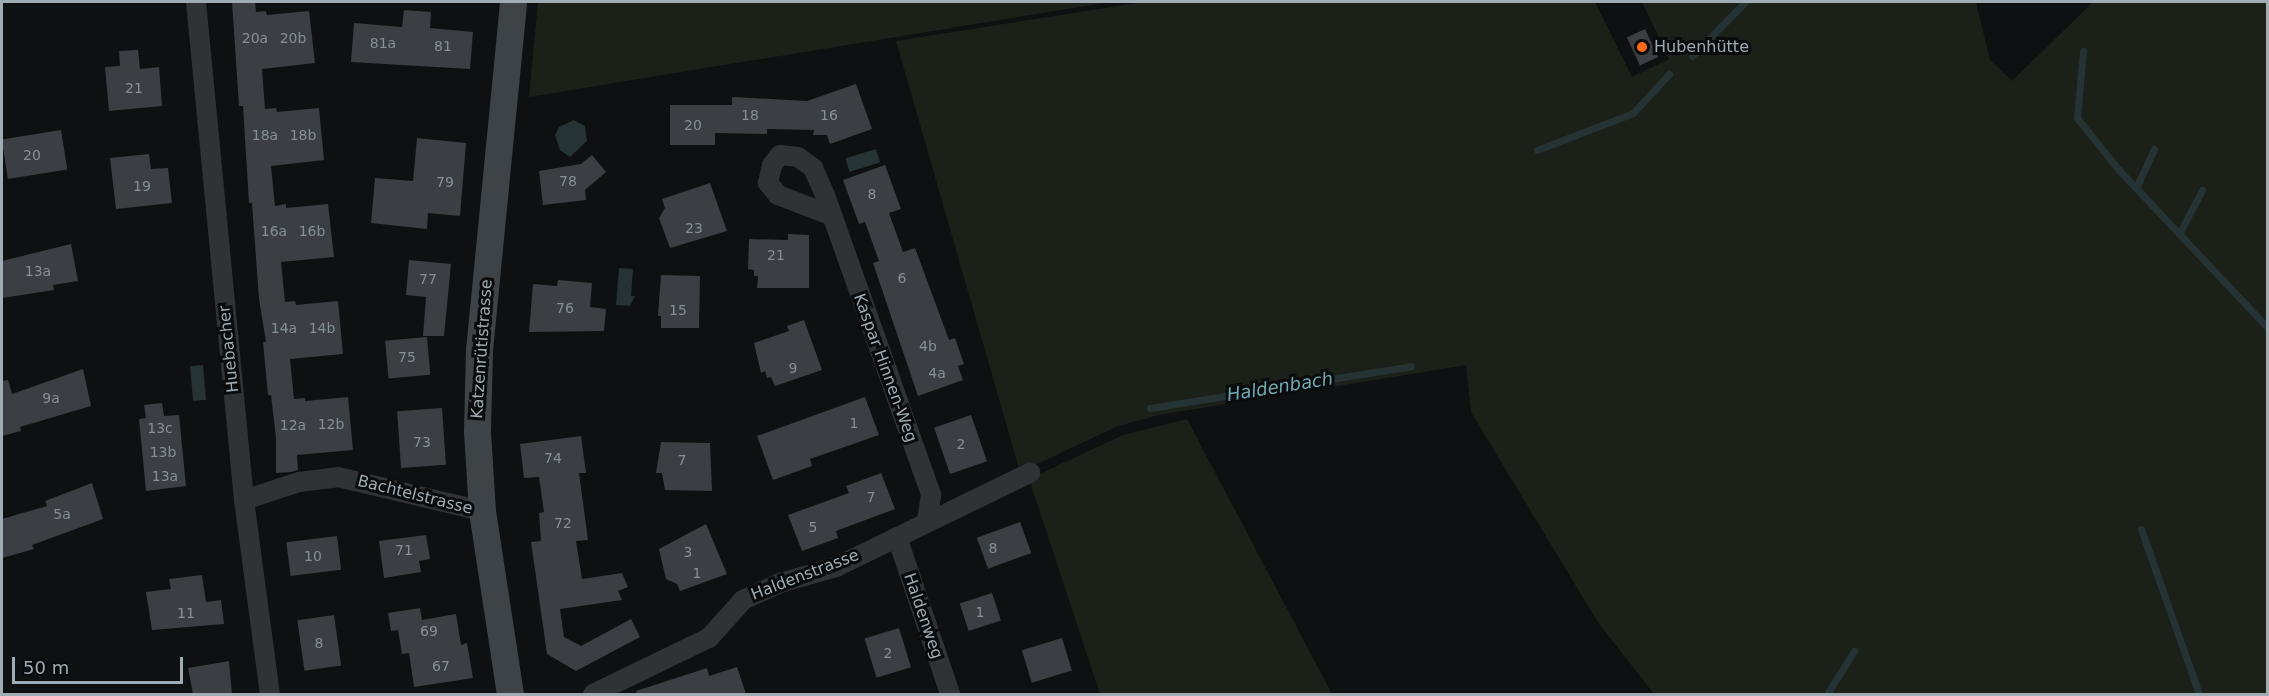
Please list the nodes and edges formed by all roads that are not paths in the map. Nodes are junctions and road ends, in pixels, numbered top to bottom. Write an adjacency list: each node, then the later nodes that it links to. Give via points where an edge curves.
1 (196, 2): 5 (street, Huebacher)
2 (513, 2): 6 (street, Katzenrütistrasse, via 479,350 477,431)
3 (830, 215): 7 (street, Kaspar Hinnen-Weg, via 931,495)
4 (1030, 473): 7 (street, Haldenstrasse)
5 (244, 500): 6 (street, Bachtelstrasse, via 299,482 338,477); 9 (street, Huebacher)
6 (482, 511): 10 (street, Katzenrütistrasse)
7 (927, 521): 8 (street, Haldenstrasse)
8 (897, 537): 11 (street, Haldenstrasse, via 836,567 780,583 743,600 709,638); 12 (street, Haldenweg)
9 (270, 694)
10 (510, 694)
11 (593, 694)
12 (950, 694)

